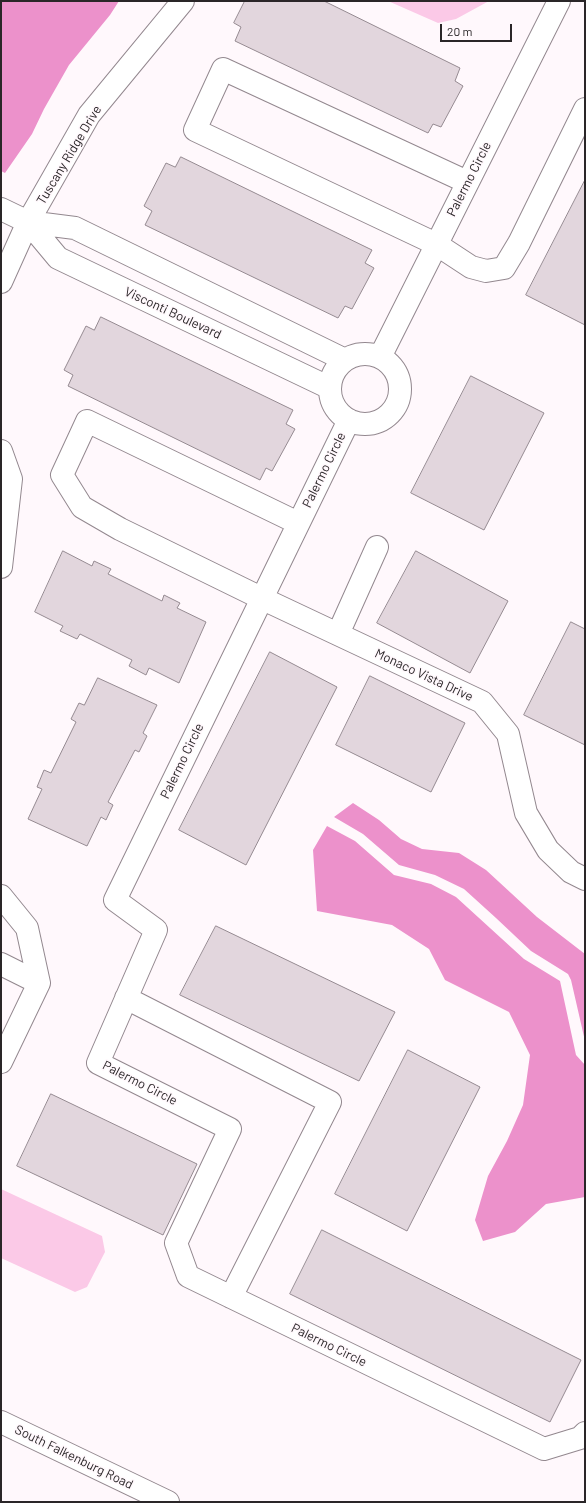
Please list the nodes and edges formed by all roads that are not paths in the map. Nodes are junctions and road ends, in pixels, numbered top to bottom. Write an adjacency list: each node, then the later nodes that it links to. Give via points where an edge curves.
1 (183, 1): 6 (street, Tuscany Ridge Drive, via 90,115)
2 (559, 1): 4 (street, Palermo Circle)
3 (585, 109): 7 (street, via 519,243 504,268 486,271 471,267)
4 (468, 182): 7 (street, Palermo Circle); 7 (street, via 223,70 194,130)
5 (1, 208): 6 (street, Visconti Boulevard)
6 (28, 222): 8 (street, Tuscany Ridge Drive); 10 (street, Visconti Boulevard, via 75,228); 11 (street, Visconti Boulevard, via 58,258)
7 (436, 244): 9 (street, Palermo Circle)
8 (1, 282)
9 (380, 357): 10 (street, via 356,355); 12 (street, via 392,366 398,376 400,388 393,411 384,419 372,424 360,424)
10 (345, 360): 11 (street, via 333,376)
11 (330, 388): 12 (street, via 337,410)
12 (349, 420): 14 (street, Palermo Circle)
13 (1, 451): 16 (street, via 10,479)
14 (298, 524): 17 (street, Palermo Circle); 17 (street, Monaco Vista Drive, via 87,421 62,475 82,506 120,529)
15 (377, 547): 18 (street)
16 (1, 567)
17 (261, 598): 18 (street, Monaco Vista Drive); 23 (street, Palermo Circle, via 115,900 156,930)
18 (338, 634): 19 (street, Monaco Vista Drive, via 482,702 508,734 526,813 548,850 571,872)
19 (585, 879)
20 (1, 896): 22 (street, via 27,928)
21 (1, 964): 22 (street)
22 (39, 983): 24 (street)
23 (126, 998): 25 (street, Palermo Circle, via 98,1063 230,1129 176,1243 188,1276); 25 (street, via 330,1102)
24 (4, 1048)
25 (231, 1297): 27 (street, Palermo Circle, via 544,1449 580,1438)
26 (1, 1422): 28 (street, South Falkenburg Road)
27 (585, 1433)
28 (168, 1502)

